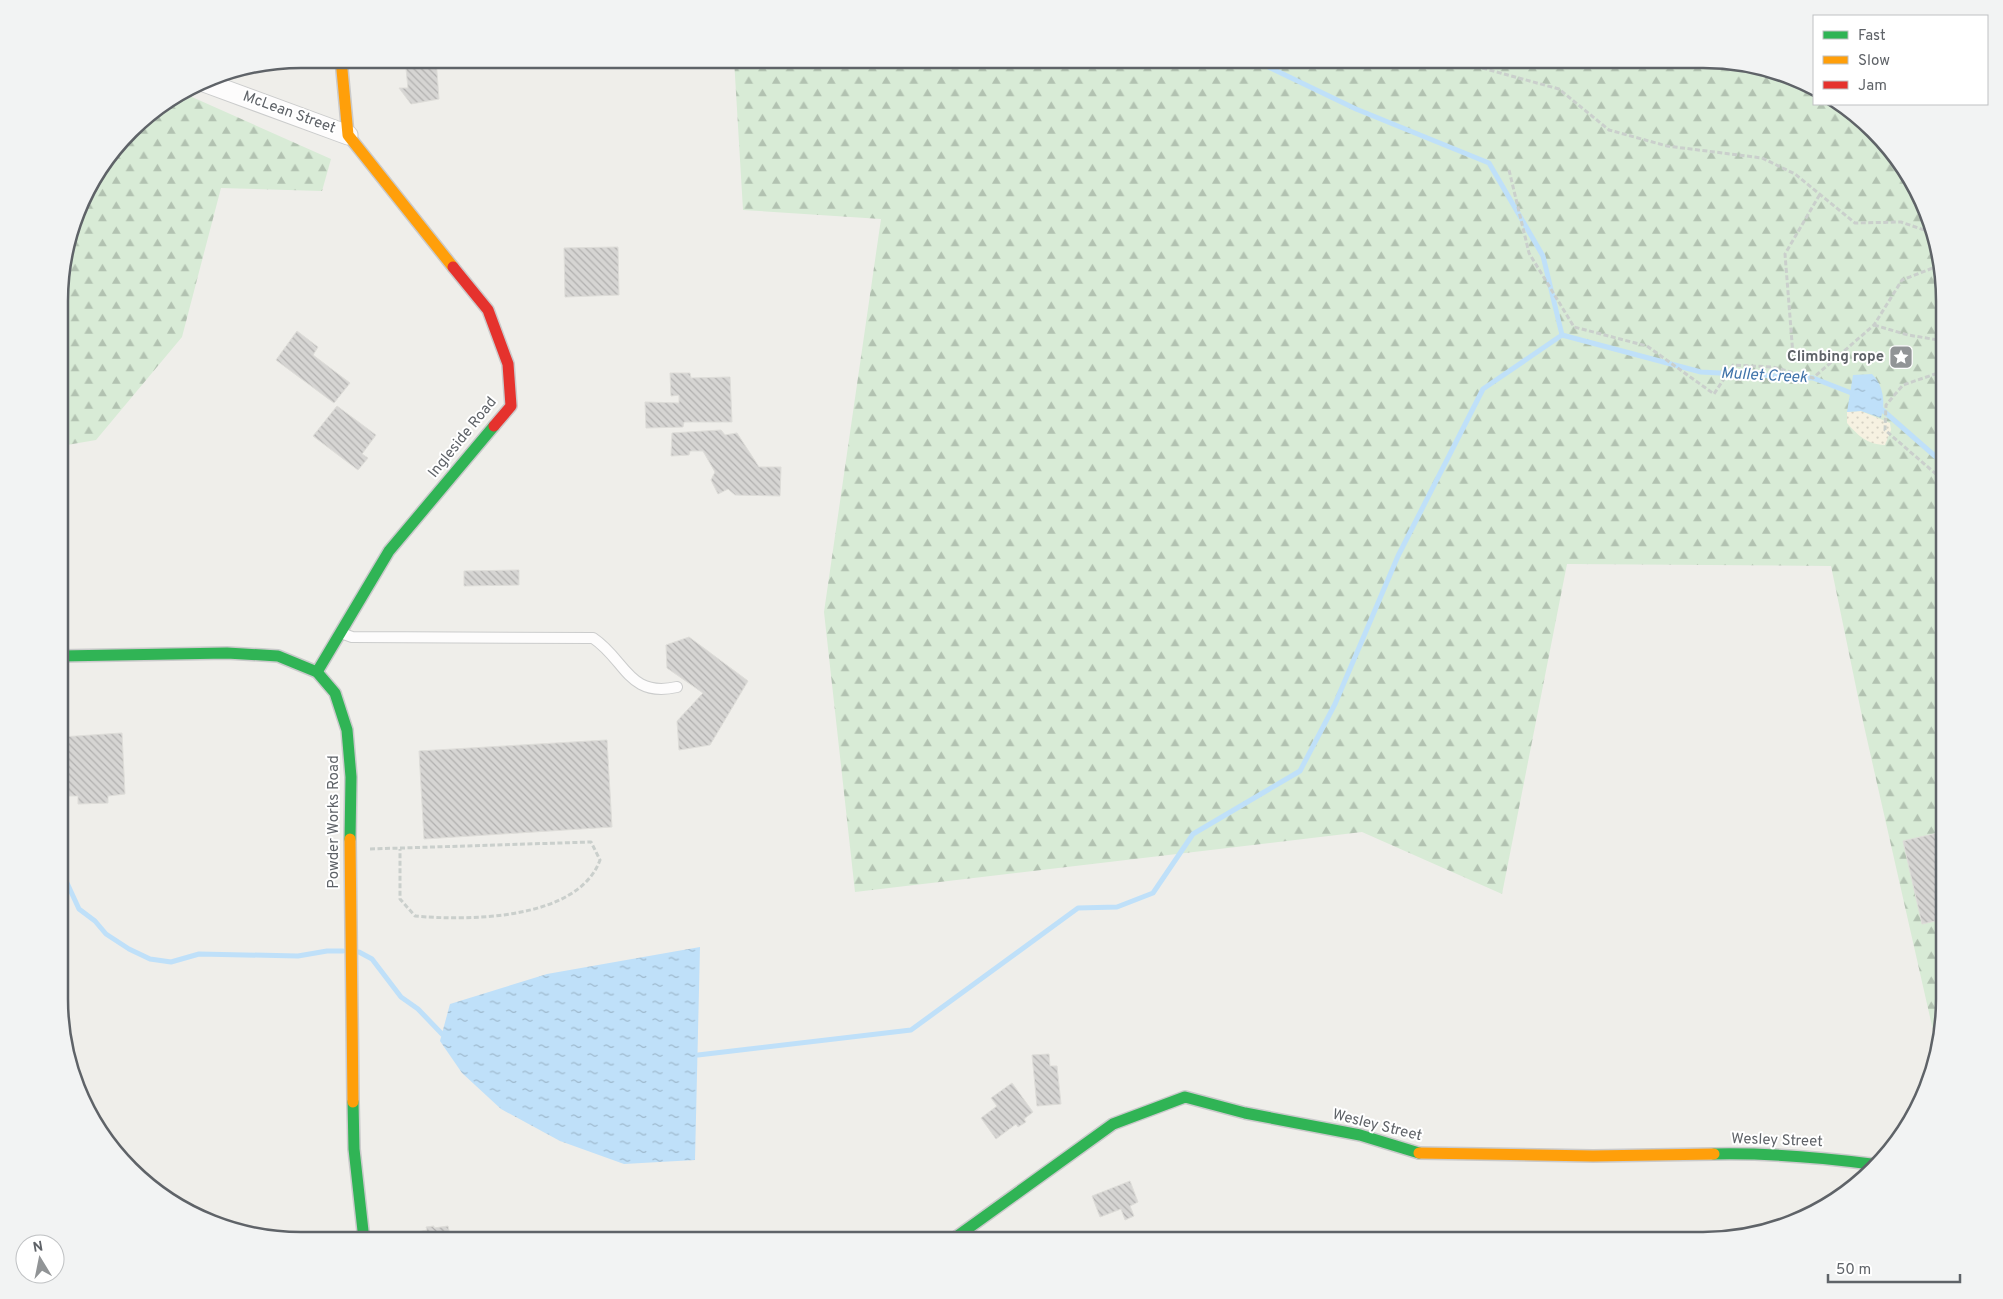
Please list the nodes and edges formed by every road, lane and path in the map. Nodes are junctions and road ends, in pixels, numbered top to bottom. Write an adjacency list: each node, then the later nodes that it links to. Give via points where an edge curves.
1 (341, 68): 4 (street)
2 (1482, 68): 6 (path, via 1559,89 1609,130 1667,146 1762,158 1795,174)
3 (211, 85): 4 (street, McLean Street)
4 (348, 135): 14 (street, Ingleside Road, via 488,310 508,364 511,406 389,551)
5 (1509, 170): 9 (path, via 1529,253 1574,327 1647,346 1714,394 1733,365 1773,367 1813,378)
6 (1820, 194): 7 (path, via 1855,223 1901,222); 11 (path, via 1784,254)
7 (1925, 230)
8 (1934, 268): 9 (path, via 1902,280)
9 (1874, 325): 10 (path)
10 (1936, 340)
11 (1792, 355)
12 (1936, 374): 13 (path, via 1903,385 1886,405 1885,430)
13 (1936, 474)
14 (340, 633): 16 (street, Ingleside Road); 17 (lane, via 352,637 593,638 638,684 663,690)
15 (68, 656): 16 (street, Powder Works Road, via 227,653 278,656)
16 (317, 672): 18 (street, Powder Works Road, via 335,693 347,730 351,777)
17 (677, 687)
18 (350, 849): 19 (path); 21 (street, Powder Works Road, via 354,1149)
19 (400, 849): 19 (path, via 591,842 600,860 590,880 570,896 506,914 450,919 415,916 400,899)
20 (1867, 1163): 22 (street, Wesley Street, via 1821,1156 1757,1153 1593,1156 1422,1154 1360,1135 1245,1113 1184,1097 1113,1124)
21 (363, 1232)
22 (963, 1232)

